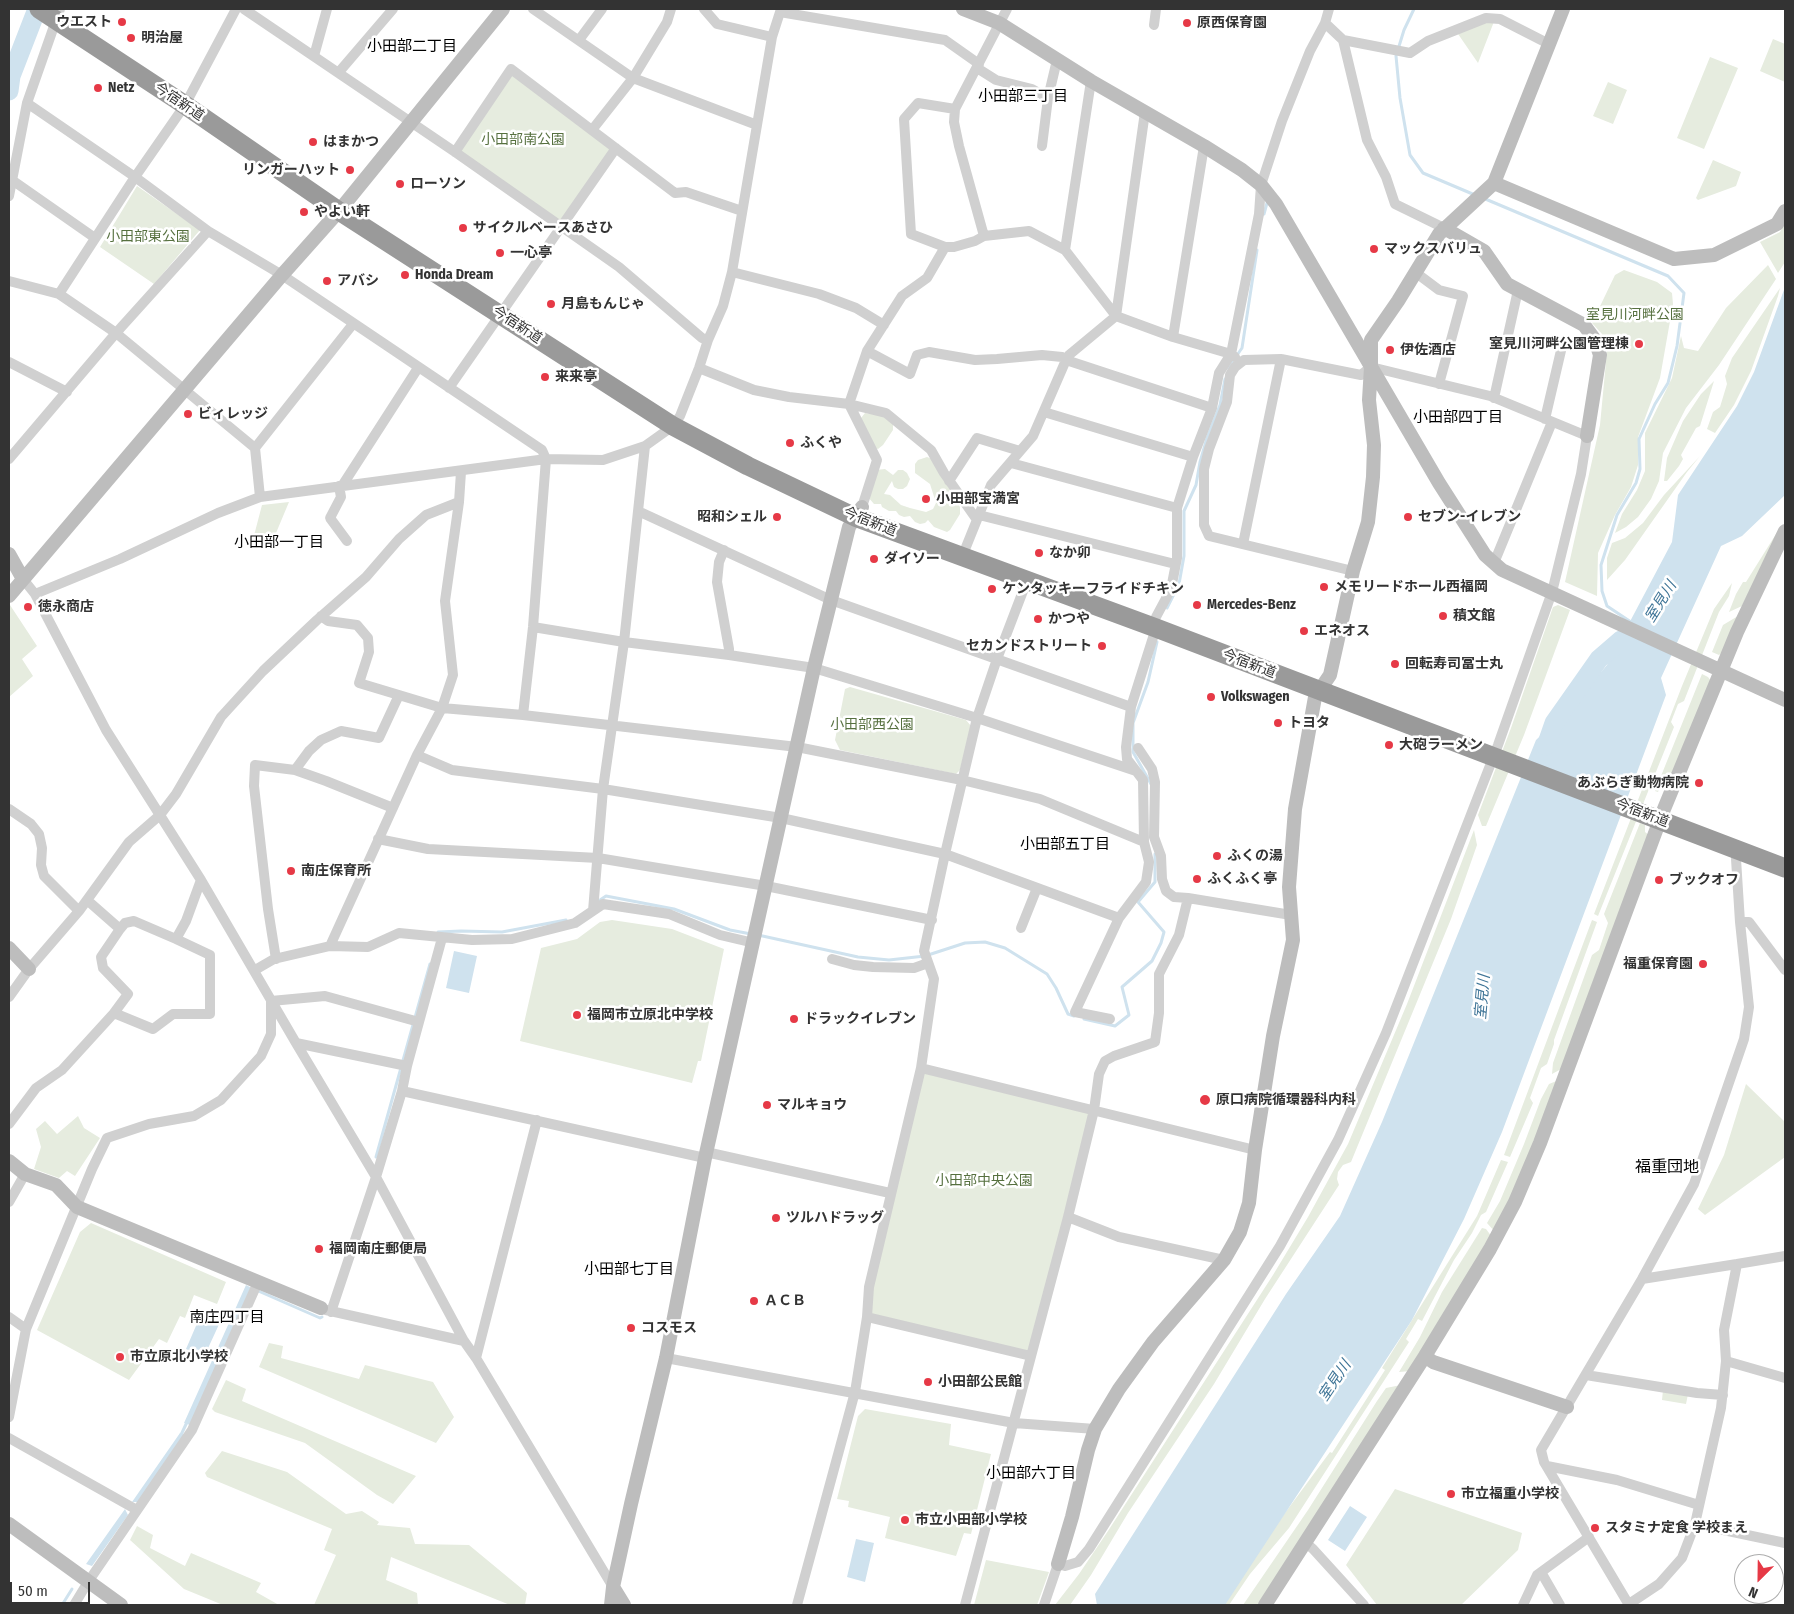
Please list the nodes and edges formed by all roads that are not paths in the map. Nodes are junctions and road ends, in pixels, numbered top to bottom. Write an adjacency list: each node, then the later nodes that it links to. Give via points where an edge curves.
1 (236, 9): 31 (street)
2 (244, 9): 24 (street)
3 (327, 9): 24 (street)
4 (393, 9): 27 (street)
5 (503, 9): 35 (street)
6 (533, 9): 21 (street)
7 (602, 9): 21 (street)
8 (671, 9): 28 (street, via 667,22)
9 (704, 9): 20 (street, via 717,24)
10 (962, 9): 18 (street)
11 (1007, 9): 18 (street)
12 (1156, 9): 19 (street)
13 (1329, 9): 17 (street)
14 (1563, 9): 23 (street)
15 (780, 10): 20 (street); 26 (street, via 945,40)
16 (54, 12): 31 (highway, 今宿新道); 32 (street)
17 (1324, 23): 22 (street); 45 (street, via 1282,121)
18 (999, 24): 25 (street); 26 (street)
19 (1154, 26)
20 (772, 37): 36 (street)
21 (579, 40): 28 (street)
22 (1343, 40): 23 (street, via 1410,53 1428,41 1486,18 1500,19); 51 (street, via 1367,140 1395,204)
23 (1548, 44): 44 (street)
24 (314, 56): 27 (street)
25 (1057, 60): 29 (street); 30 (street)
26 (978, 66): 30 (street, via 996,80 1032,89); 33 (street)
27 (339, 72): 35 (street)
28 (633, 78): 36 (street); 37 (street)
29 (1091, 81): 34 (street); 56 (street)
30 (1048, 98): 38 (street)
31 (187, 101): 42 (street); 47 (highway, 今宿新道)
32 (27, 103): 42 (street); 43 (street)
33 (955, 109): 53 (street, via 957,138); 55 (street, via 918,104 904,119 911,234)
34 (1145, 112): 39 (street); 64 (street)
35 (412, 122): 41 (street); 47 (street)
36 (756, 126): 48 (street)
37 (592, 130): 40 (street); 41 (street, via 511,70)
38 (1042, 146)
39 (1204, 146): 45 (street); 68 (street)
40 (616, 148): 48 (street, via 676,193 686,192); 50 (street)
41 (455, 152): 50 (street)
42 (135, 178): 52 (street); 54 (street)
43 (12, 180): 46 (street); 54 (street)
44 (1494, 183): 49 (street, via 1674,259 1714,255 1777,224); 51 (street)
45 (1260, 185): 72 (street, via 1259,214); 77 (street, via 1276,204)
46 (9, 196)
47 (342, 207): 59 (street); 63 (highway, 今宿新道)
48 (742, 211): 57 (street)
49 (1785, 211)
50 (561, 227): 63 (street); 69 (street, via 619,267)
51 (1444, 228): 58 (street); 61 (street, via 1484,251 1507,284)
52 (208, 231): 59 (street); 67 (street)
53 (984, 236): 55 (street); 56 (street, via 1029,231)
54 (96, 238): 62 (street)
55 (945, 247): 66 (street, via 927,278 902,296)
56 (1065, 250): 64 (street)
57 (732, 272): 66 (street, via 819,294 856,308); 69 (street)
58 (1415, 272): 77 (street, via 1371,340); 82 (street, via 1439,290 1463,296)
59 (282, 276): 65 (street); 84 (street)
60 (9, 281): 62 (street)
61 (1518, 290): 86 (street); 92 (street, via 1584,325 1595,340 1600,355)
62 (59, 294): 67 (street)
63 (503, 310): 83 (street); 91 (highway, 今宿新道)
64 (1116, 316): 68 (street); 74 (street)
65 (353, 324): 78 (street); 94 (street)
66 (884, 325): 71 (street)
67 (116, 333): 84 (street); 85 (street)
68 (1174, 337): 72 (street)
69 (708, 340): 79 (street)
70 (1563, 342): 90 (street)
71 (867, 351): 74 (street, via 910,374 917,355 929,352 975,360 1042,354); 87 (street)
72 (1231, 354): 76 (street); 80 (street)
73 (1281, 358): 76 (street); 77 (street, via 1361,375); 111 (street)
74 (1066, 360): 88 (street); 89 (street)
75 (9, 362): 85 (street)
76 (1241, 362): 81 (street)
77 (1371, 367): 82 (street); 115 (street, via 1439,483 1485,555); 117 (street, via 1369,400 1374,445 1373,477 1368,522)
78 (418, 368): 83 (street); 102 (street)
79 (699, 368): 87 (street, via 754,390); 91 (street)
80 (1219, 374): 81 (street); 88 (street)
81 (1230, 375): 111 (street, via 1227,402 1204,469 1204,525 1210,536)
82 (1439, 384): 86 (street)
83 (449, 388): 97 (street, via 542,450)
84 (184, 390): 94 (street); 119 (street)
85 (67, 392): 98 (street)
86 (1494, 398): 90 (street)
87 (849, 404): 101 (street, via 886,413 931,450); 107 (street, via 877,460)
88 (1212, 408): 96 (street)
89 (1044, 412): 95 (street, via 1033,436); 96 (street)
90 (1548, 420): 92 (street); 115 (street)
91 (676, 421): 93 (street); 107 (highway, 今宿新道)
92 (1587, 436): 120 (street)
93 (645, 446): 97 (street, via 603,460); 106 (street)
94 (255, 448): 103 (street)
95 (1020, 451): 99 (street); 101 (street, via 977,438)
96 (1193, 457): 105 (street)
97 (546, 459): 100 (street); 126 (street)
98 (9, 460)
99 (1010, 463): 105 (street); 108 (street, via 991,485)
100 (461, 472): 102 (street); 104 (street)
101 (949, 481): 108 (street)
102 (340, 486): 103 (street); 110 (street, via 341,497 330,518)
103 (260, 497): 121 (street)
104 (459, 502): 124 (street, via 426,515 398,539 366,577); 136 (street, via 445,601 453,675)
105 (1176, 508): 116 (street)
106 (638, 511): 113 (street); 127 (street)
107 (858, 512): 112 (highway, 今宿新道); 118 (highway, 今宿新道); 123 (street, via 849,528)
108 (978, 517): 112 (street); 116 (street)
109 (1785, 531): 131 (street)
110 (347, 541)
111 (1243, 544): 117 (street)
112 (966, 547): 118 (highway, 今宿新道)
113 (724, 550): 123 (street); 128 (street, via 717,582)
114 (9, 554): 119 (street)
115 (1494, 563): 120 (street, via 1502,570)
116 (1175, 564): 125 (street, via 1171,589)
117 (1353, 571): 132 (street, via 1330,675)
118 (1029, 576): 125 (highway, 今宿新道); 129 (street)
119 (24, 579): 121 (street); 122 (street)
120 (1552, 592): 131 (street); 142 (street)
121 (35, 594): 151 (street, via 106,730)
122 (9, 596)
123 (831, 600): 129 (street); 130 (street)
124 (321, 616): 133 (street, via 328,621 357,625 368,638 369,652 359,683); 151 (street, via 221,717)
125 (1156, 622): 132 (highway, 今宿新道); 135 (street)
126 (533, 627): 127 (street); 137 (street)
127 (624, 642): 128 (street); 139 (street)
128 (729, 654): 130 (street)
129 (997, 659): 135 (street); 138 (street)
130 (814, 668): 138 (street); 140 (street)
131 (1721, 672): 134 (street); 150 (street)
132 (1322, 687): 142 (highway, 今宿新道); 167 (street, via 1315,698 1295,809)
133 (399, 695): 136 (street); 144 (street, via 379,738 341,731 321,740)
134 (1785, 700)
135 (1131, 706): 145 (street, via 1127,760)
136 (442, 708): 137 (street); 143 (street)
137 (523, 715): 139 (street)
138 (977, 718): 145 (street); 146 (street)
139 (613, 725): 140 (street); 147 (street)
140 (797, 747): 146 (street); 152 (street)
141 (1138, 748): 163 (street, via 1152,769 1155,782 1154,837 1161,856 1166,891 1174,897)
142 (1496, 751): 150 (highway, 今宿新道); 237 (street, via 1386,1034 1333,1148 1280,1246 1089,1549 1078,1562 1065,1566)
143 (416, 755): 147 (street, via 452,770); 148 (street)
144 (295, 770): 148 (street); 178 (street, via 256,765 255,772 254,786)
145 (1136, 771): 154 (street, via 1143,780)
146 (962, 780): 154 (street, via 1040,799); 156 (street)
147 (603, 789): 152 (street); 158 (street)
148 (392, 808): 153 (street)
149 (9, 809): 165 (street, via 38,834 44,876)
150 (1662, 814): 155 (highway, 今宿新道); 157 (highway, 今宿新道); 216 (street, via 1515,1202)
151 (160, 815): 160 (street); 164 (street, via 129,842)
152 (782, 818): 156 (street); 161 (street)
153 (378, 839): 158 (street, via 428,849); 176 (street)
154 (1144, 842): 168 (street, via 1149,862 1146,882)
155 (1738, 850): 159 (highway, 今宿新道); 170 (street)
156 (945, 854): 162 (street); 169 (street)
157 (1785, 855)
158 (598, 858): 161 (street); 166 (street)
159 (1785, 868)
160 (201, 880): 175 (street); 182 (street)
161 (766, 886): 169 (street); 174 (street)
162 (1037, 888): 168 (street); 171 (street)
163 (1188, 898): 167 (street); 193 (street, via 1180,935 1159,974 1155,1042 1124,1051 1105,1062 1099,1074)
164 (87, 900): 165 (street); 172 (street)
165 (79, 911): 181 (street)
166 (593, 911): 173 (street, via 575,923 512,939); 174 (street, via 603,904 669,914 720,935)
167 (1291, 915): 196 (street, via 1293,940 1273,1036)
168 (1119, 918): 187 (street, via 1075,1012)
169 (932, 920): 180 (street, via 924,951)
170 (1740, 922): 183 (street, via 1749,922); 208 (street, via 1749,1007 1744,1039 1694,1184)
171 (1020, 928)
172 (120, 929): 175 (street, via 125,923 134,922); 186 (street, via 101,957 102,968 128,994)
173 (438, 937): 176 (street, via 399,933 368,947); 188 (street)
174 (755, 937): 197 (street)
175 (176, 938): 186 (street, via 210,955 210,1014 173,1014 153,1029)
176 (330, 946): 178 (street)
177 (9, 948): 181 (street)
178 (276, 959): 182 (street)
179 (832, 959): 180 (street, via 873,967 914,968)
180 (928, 963): 191 (street, via 934,979)
181 (29, 969): 184 (street)
182 (255, 970): 185 (street)
183 (1785, 970)
184 (9, 997)
185 (272, 1001): 188 (street, via 325,996); 189 (street); 203 (street, via 271,1034 261,1056 221,1100 194,1116 150,1124 107,1138)
186 (114, 1013): 195 (street, via 62,1070 36,1088)
187 (1110, 1019)
188 (414, 1021): 190 (street)
189 (296, 1043): 190 (street); 200 (street)
190 (407, 1066): 192 (street)
191 (921, 1068): 193 (street); 201 (street)
192 (402, 1091): 194 (street); 200 (street)
193 (1094, 1110): 196 (street); 204 (street)
194 (537, 1120): 197 (street); 217 (street)
195 (9, 1124)
196 (1255, 1150): 206 (street, via 1248,1204 1240,1232)
197 (706, 1155): 201 (street); 218 (street)
198 (9, 1161): 199 (street)
199 (26, 1174): 202 (street); 203 (street, via 56,1185)
200 (376, 1177): 210 (street); 214 (street)
201 (890, 1193): 212 (street, via 869,1287)
202 (9, 1202)
203 (77, 1207): 209 (street); 213 (street)
204 (1068, 1217): 206 (street, via 1119,1237); 215 (street)
205 (1785, 1256): 207 (street)
206 (1224, 1260): 227 (street, via 1153,1342)
207 (1737, 1264): 208 (street); 219 (street, via 1724,1330)
208 (1642, 1279): 220 (street)
209 (258, 1282): 210 (street); 231 (street, via 192,1430)
210 (326, 1310): 214 (street)
211 (9, 1317): 213 (street)
212 (867, 1317): 215 (street); 222 (street)
213 (26, 1329): 225 (street)
214 (464, 1341): 217 (street)
215 (1031, 1356): 226 (street)
216 (1425, 1356): 224 (street, via 1433,1362); 235 (street)
217 (476, 1358): 240 (street)
218 (666, 1358): 222 (street); 240 (street)
219 (1726, 1361): 221 (street); 223 (street)
220 (1586, 1375): 223 (street); 224 (street)
221 (1785, 1378)
222 (855, 1392): 226 (street); 245 (street)
223 (1723, 1395): 230 (street)
224 (1567, 1407): 229 (street, via 1541,1450)
225 (9, 1416)
226 (1014, 1422): 227 (street); 246 (street)
227 (1094, 1429): 237 (street)
228 (9, 1438): 231 (street)
229 (1547, 1466): 230 (street, via 1617,1480); 234 (street)
230 (1699, 1505): 233 (street)
231 (137, 1510): 239 (street)
232 (9, 1524): 239 (street)
233 (1695, 1524): 236 (street); 252 (street, via 1682,1558 1659,1584)
234 (1590, 1539): 238 (street); 252 (street)
235 (1306, 1543): 248 (street); 249 (street)
236 (1785, 1543)
237 (1058, 1564): 247 (street)
238 (1541, 1572): 250 (street); 251 (street)
239 (88, 1582): 241 (street); 242 (street)
240 (613, 1587): 243 (street); 244 (street)
241 (74, 1605)
242 (121, 1605)
243 (611, 1605)
244 (624, 1605)
245 (797, 1605)
246 (965, 1605)
247 (1044, 1605)
248 (1265, 1605)
249 (1364, 1605)
250 (1523, 1605)
251 (1560, 1605)
252 (1629, 1605)

